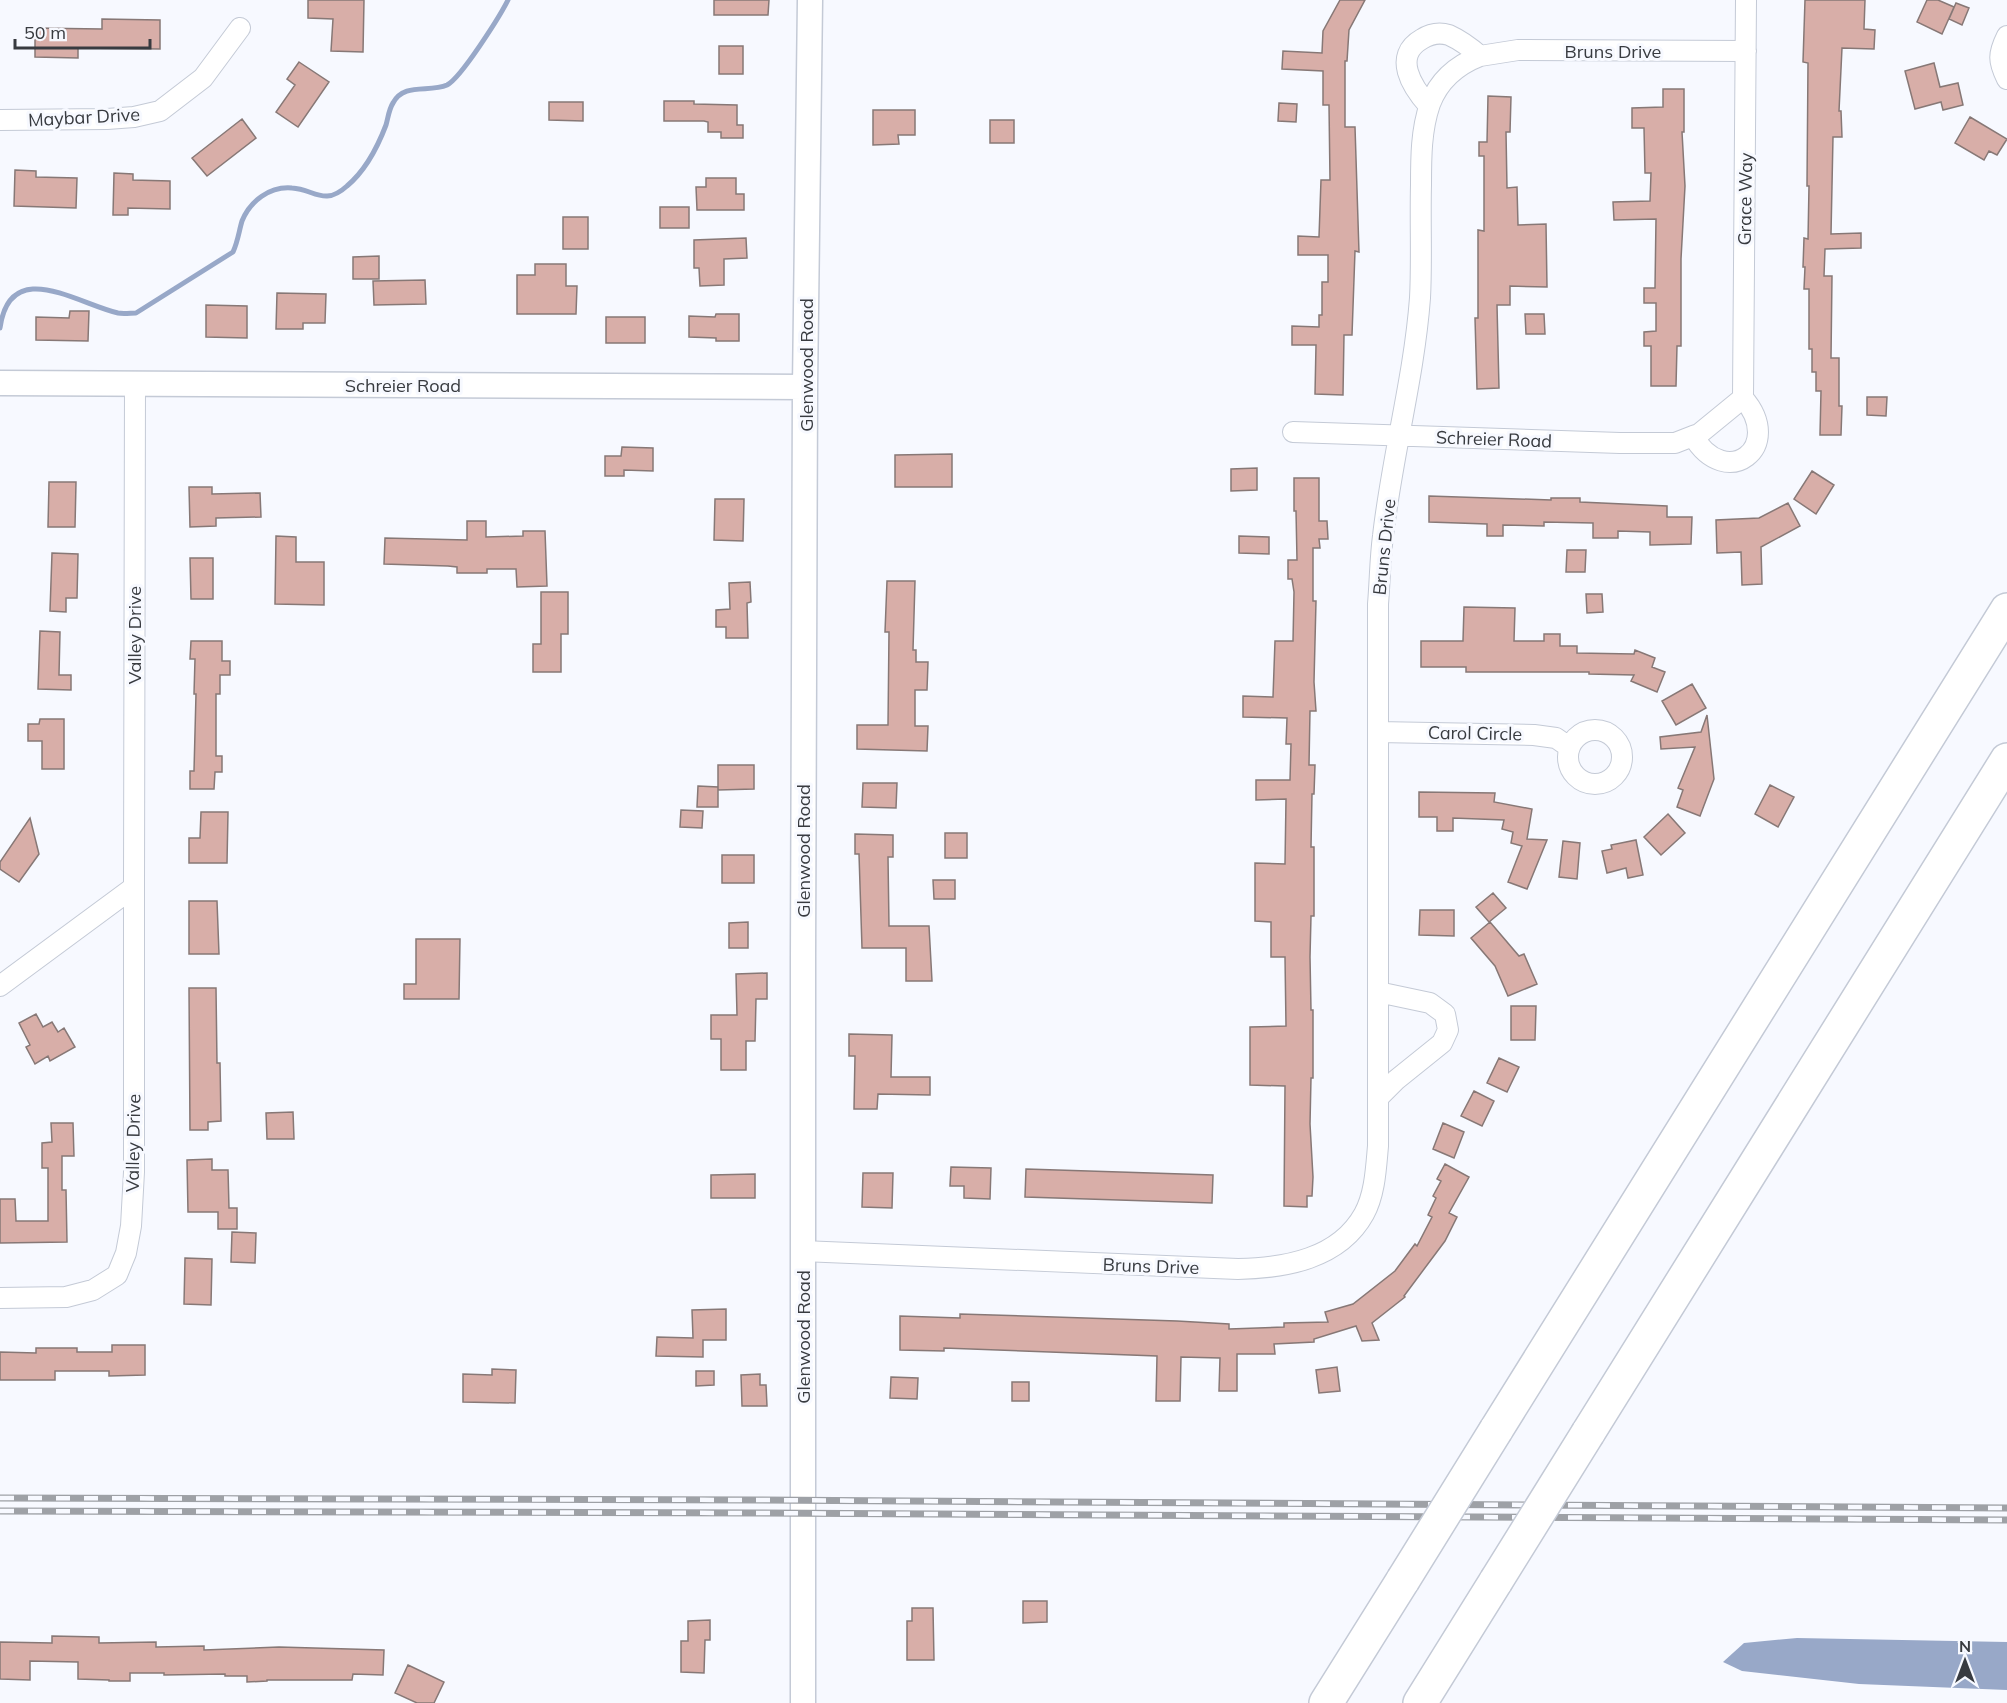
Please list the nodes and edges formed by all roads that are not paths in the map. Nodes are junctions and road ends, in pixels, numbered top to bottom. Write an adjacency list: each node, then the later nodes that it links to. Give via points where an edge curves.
1 (810, 0): 12 (street, Glenwood Road)
2 (1746, 0): 5 (street, Grace Way)
3 (240, 28): 9 (street, Maybar Drive, via 203,78 160,111 107,119)
4 (2007, 36): 7 (street, via 2000,50 2000,64)
5 (1746, 51): 6 (street, Bruns Drive, via 1518,50); 13 (street, Grace Way)
6 (1480, 56): 8 (street, Bruns Drive, via 1448,74); 8 (street, via 1447,34 1432,34 1413,44 1406,59 1408,74)
7 (2007, 79)
8 (1429, 106): 15 (street, Bruns Drive, via 1421,160 1419,306)
9 (0, 120)
10 (0, 383): 11 (street, Schreier Road)
11 (135, 383): 12 (street, Schreier Road); 21 (street, Valley Drive)
12 (805, 387): 25 (street, Glenwood Road)
13 (1743, 398): 16 (street, Schreier Road); 16 (street, via 1757,419 1759,434 1754,450 1741,460 1721,462 1708,456)
14 (1293, 432): 15 (street, Schreier Road)
15 (1400, 435): 16 (street, Schreier Road, via 1620,443 1675,442); 18 (street, Bruns Drive, via 1383,536 1378,604)
16 (1693, 436)
17 (2007, 610): 28 (highway, bridge)
18 (1378, 732): 19 (street, Carol Circle, via 1534,735 1556,738); 23 (street, Bruns Drive)
19 (1569, 747)
20 (2007, 760): 29 (highway, bridge)
21 (134, 887): 22 (street); 26 (street, Valley Drive, via 134,1172 126,1253 117,1275 93,1290 66,1297)
22 (0, 986)
23 (1378, 992): 24 (street, Bruns Drive); 24 (street, via 1430,1003 1445,1014 1448,1030 1442,1043)
24 (1378, 1098): 25 (street, Bruns Drive, via 1375,1173 1365,1213 1331,1249 1292,1264 1238,1269)
25 (802, 1251): 27 (street, Glenwood Road)
26 (0, 1298)
27 (803, 1703)
28 (1326, 1703)
29 (1420, 1703)

